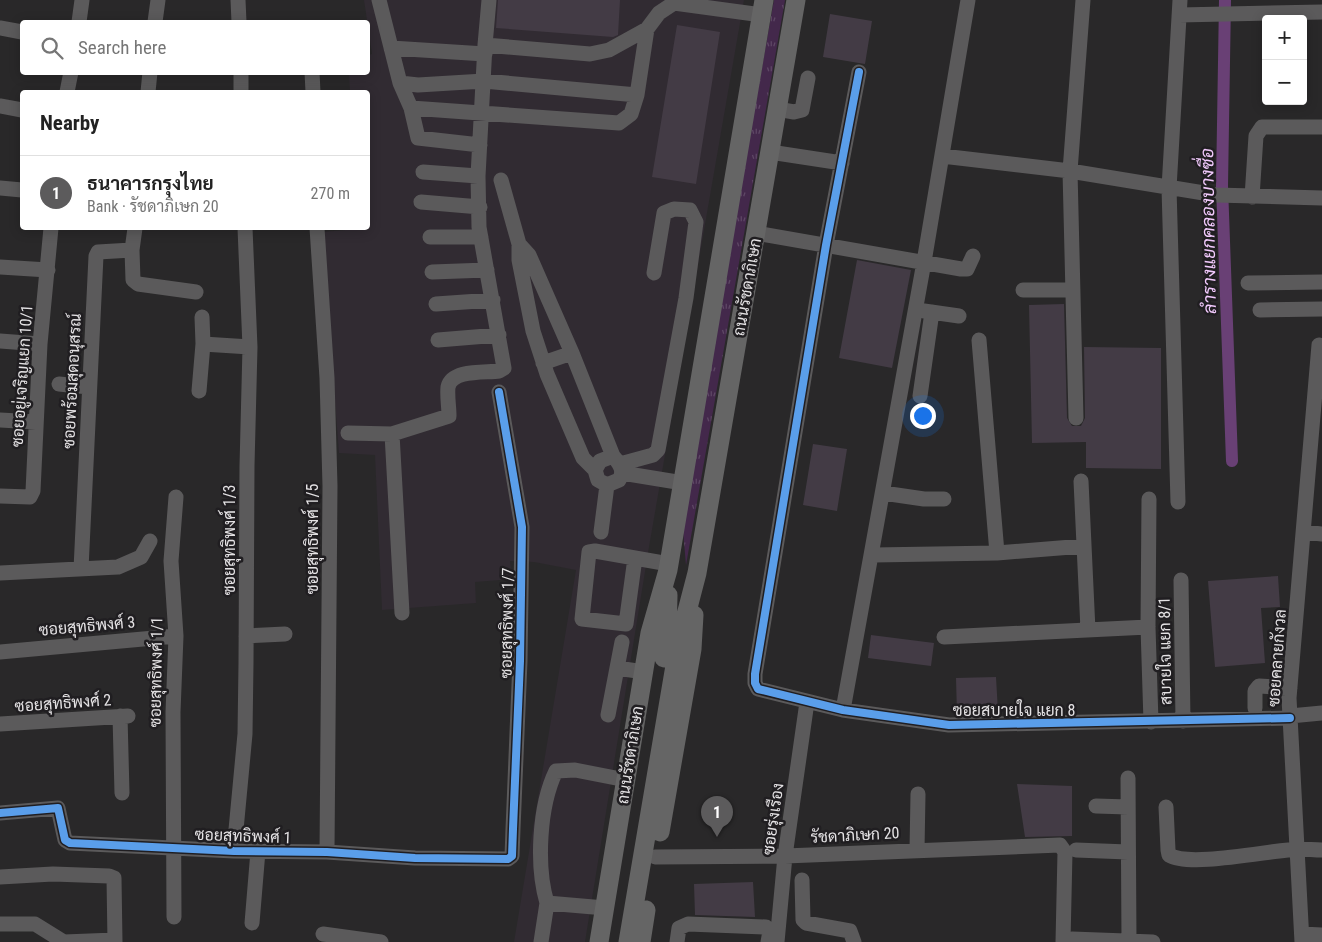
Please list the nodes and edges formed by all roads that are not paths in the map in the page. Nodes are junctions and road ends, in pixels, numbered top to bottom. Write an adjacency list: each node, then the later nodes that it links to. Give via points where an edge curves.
1 (82, 0): 14 (street)
2 (158, 0): 15 (street)
3 (238, 0): 16 (street)
4 (379, 0): 20 (street)
5 (489, 0): 21 (street)
6 (796, 0): 37 (main road, ถนนรัชดาภิเษก)
7 (968, 0): 43 (street)
8 (1083, 0): 45 (street)
9 (1180, 0): 13 (street)
10 (713, 4): 11 (street); 18 (street, via 674,3 659,13)
11 (763, 7): 110 (main road, ถนนรัชดาภิเษก)
12 (1322, 12): 13 (street)
13 (1179, 15): 50 (street)
14 (80, 20)
15 (155, 20)
16 (239, 20)
17 (0, 28): 19 (street)
18 (647, 29): 21 (street, via 609,50 590,54); 34 (street)
19 (20, 32)
20 (391, 48): 21 (street); 29 (street)
21 (485, 49): 28 (street)
22 (859, 72): 44 (street)
23 (70, 75): 30 (street)
24 (150, 75): 31 (street)
25 (241, 75): 32 (street)
26 (312, 75): 33 (street)
27 (808, 78): 37 (street, via 802,110 794,112)
28 (484, 81): 29 (street); 34 (street); 39 (street)
29 (400, 83): 36 (street)
30 (67, 90)
31 (148, 90)
32 (241, 90)
33 (313, 90)
34 (637, 95): 39 (street, via 631,114 619,123)
35 (0, 106): 38 (street)
36 (411, 108): 39 (street); 41 (street, via 418,138)
37 (777, 108): 42 (main road, ถนนรัชดาภิเษก)
38 (20, 110)
39 (482, 114): 41 (street)
40 (1322, 127): 52 (street, via 1262,127 1256,136)
41 (480, 145): 47 (street)
42 (770, 152): 44 (street); 60 (main road, ถนนรัชดาภิเษก)
43 (942, 156): 45 (street); 67 (street)
44 (842, 163): 64 (street)
45 (1070, 171): 50 (street); 76 (street)
46 (423, 172): 47 (street)
47 (478, 176): 55 (street)
48 (501, 180): 63 (street)
49 (0, 188): 51 (street)
50 (1169, 188): 52 (street); 117 (street)
51 (20, 190)
52 (1252, 197): 53 (street)
53 (1322, 198)
54 (421, 202): 55 (street)
55 (480, 207): 62 (street)
56 (51, 230): 69 (street, ซอยอยู่เจริญแยก 10/1)
57 (135, 230): 65 (street)
58 (245, 230): 93 (street, ซอยสุทธิพงศ์ 1/3)
59 (316, 230): 167 (street, ซอยสุทธิพงศ์ 1/5, via 327,378 330,486)
60 (756, 233): 64 (street); 128 (main road, ถนนรัชดาภิเษก)
61 (430, 237): 62 (street)
62 (481, 237): 70 (street)
63 (519, 244): 94 (street, via 529,255); 95 (street, via 519,260 533,331)
64 (826, 245): 67 (street); 143 (street, ซอยสบายใจ แยก 8, via 755,674 758,689)
65 (132, 250): 77 (street, via 133,280 138,284); 97 (street, ซอยพร้อมสุดอนุสรณ์, via 98,252 96,256)
66 (973, 256): 67 (street, via 967,269)
67 (924, 262): 81 (street)
68 (0, 266): 69 (street)
69 (48, 270): 90 (street, ซอยอยู่เจริญแยก 10/1)
70 (487, 270): 71 (street); 78 (street)
71 (432, 272)
72 (654, 273): 107 (street, via 664,213 674,208 690,210 696,222 686,298 658,450 653,455)
73 (1322, 282): 74 (street)
74 (1248, 283)
75 (1023, 290): 76 (street)
76 (1073, 290): 102 (street)
77 (196, 292)
78 (492, 300): 79 (street); 86 (street)
79 (436, 304)
80 (1322, 309): 82 (street)
81 (916, 310): 83 (street); 112 (street)
82 (1260, 310)
83 (932, 312): 84 (street); 100 (street)
84 (959, 316)
85 (202, 317): 91 (street)
86 (499, 336): 87 (street); 106 (street, via 502,370 451,381 448,388 449,416)
87 (438, 340)
88 (979, 340): 123 (street)
89 (0, 341): 90 (street)
90 (40, 344): 104 (street, ซอยอยู่เจริญแยก 10/1)
91 (203, 344): 93 (street); 98 (street)
92 (1320, 345): 101 (street, ซอยคลายกังวล)
93 (250, 347): 136 (street, ซอยสุทธิพงศ์ 1/3)
94 (572, 353): 95 (street); 107 (street)
95 (543, 362): 108 (street, via 583,458)
96 (59, 384): 97 (street)
97 (89, 387): 127 (street, ซอยพร้อมสุดอนุสรณ์)
98 (199, 391)
99 (499, 392): 169 (street, ซอยสุทธิพงศ์ 1/7, via 522,527)
100 (920, 396)
101 (1319, 407): 119 (street, ซอยคลายกังวล)
102 (1076, 418)
103 (0, 420): 104 (street)
104 (36, 422): 113 (street, ซอยอยู่เจริญแยก 10/1, via 32,494 30,497)
105 (348, 433): 106 (street)
106 (392, 434): 131 (street)
107 (618, 464): 108 (street, via 600,461); 110 (street); 111 (street, via 618,480)
108 (595, 470): 111 (street, via 598,480)
109 (1081, 481): 122 (street)
110 (683, 483): 126 (main road, ถนนรัชดาภิเษก)
111 (607, 485): 118 (street)
112 (884, 494): 115 (street); 124 (street)
113 (0, 496)
114 (176, 497): 135 (street, ซอยสุทธิพงศ์ 1/1, via 171,560)
115 (944, 499)
116 (1149, 499): 132 (street)
117 (1178, 502)
118 (602, 532)
119 (1305, 532): 120 (street); 142 (street, ซอยคลายกังวล)
120 (1322, 534)
121 (150, 541): 127 (street, via 141,557 127,564 108,569)
122 (1084, 546): 123 (street); 133 (street)
123 (997, 553): 124 (street)
124 (873, 555): 145 (street)
125 (635, 558): 125 (street, via 626,624 582,619 589,552); 126 (street)
126 (669, 567): 141 (main road, ถนนรัชดาภิเษก, via 650,633); 189 (main road, ถนนรัชดาภิเษก, via 668,640)
127 (81, 569): 129 (street)
128 (697, 573): 171 (main road, ถนนรัชดาภิเษก, via 692,649); 190 (main road, ถนนรัชดาภิเษก, via 679,642)
129 (0, 574)
130 (1181, 580): 149 (street, สบายใจ แยก 8/1)
131 (402, 613)
132 (1148, 627): 133 (street); 150 (street)
133 (1088, 630): 137 (street)
134 (285, 634): 136 (street)
135 (176, 636): 139 (street, ซอยสุทธิพงศ์ 3); 160 (street, ซอยสุทธิพงศ์ 1/1)
136 (246, 636): 165 (street, ซอยสุทธิพงศ์ 1/3, via 245,734)
137 (944, 637)
138 (622, 642): 140 (street)
139 (0, 652)
140 (616, 668): 141 (street); 147 (street)
141 (644, 672): 153 (main road, ถนนรัชดาภิเษก)
142 (1290, 688): 144 (street, via 1259,686); 148 (street, ซอยคลายกังวล)
143 (807, 702): 145 (street, ซอยสบายใจ แยก 8); 170 (street, ซอยรุ่งเรือง)
144 (1255, 708)
145 (844, 710): 150 (street, ซอยสบายใจ แยก 8, via 949,724)
146 (1322, 713): 148 (street, ซอยสบายใจ แยก 8)
147 (608, 716)
148 (1290, 717): 149 (street, ซอยสบายใจ แยก 8); 161 (street, ซอยคลายกังวล)
149 (1183, 721): 150 (street, ซอยสบายใจ แยก 8)
150 (1151, 722)
151 (0, 724): 154 (street, ซอยสุทธิพงศ์ 2, via 124,716)
152 (1128, 778): 157 (street)
153 (626, 780): 174 (street, via 575,770 556,771 547,799 540,851 541,883); 175 (main road, ถนนรัชดาภิเษก)
154 (122, 793)
155 (918, 794): 162 (street)
156 (1096, 806): 157 (street)
157 (1128, 806): 168 (street)
158 (1166, 807): 161 (street, via 1168,850 1174,858 1201,859)
159 (0, 813): 160 (street, ซอยสุทธิพงศ์ 1, via 56,807 65,840 70,843)
160 (174, 848): 165 (street, ซอยสุทธิพงศ์ 1); 176 (street, ซอยสุทธิพงศ์ 1/1)
161 (1298, 849): 164 (street); 181 (street, ซอยคลายกังวล)
162 (917, 850): 170 (street, รัชดาภิเษก 20); 184 (street, รัชดาภิเษก 20, via 1060,845 1065,852)
163 (1076, 850): 168 (street)
164 (1322, 850)
165 (234, 851): 166 (street, ซอยสุทธิพงศ์ 1)
166 (258, 851): 167 (street, ซอยสุทธิพงศ์ 1); 177 (street)
167 (327, 852): 169 (street, ซอยสุทธิพงศ์ 1, via 415,858 508,859)
168 (1128, 852): 185 (street)
169 (512, 856)
170 (785, 856): 171 (street, รัชดาภิเษก 20); 194 (street, ซอยรุ่งเรือง)
171 (655, 857): 191 (main road, ถนนรัชดาภิเษก)
172 (0, 877): 183 (street, via 53,874 114,878)
173 (802, 880): 195 (street, via 806,923 850,931)
174 (547, 903): 175 (street); 187 (street)
175 (605, 908): 188 (main road, ถนนรัชดาภิเษก)
176 (174, 917)
177 (252, 923)
178 (0, 924): 183 (street, via 35,924 64,942)
179 (323, 934): 182 (street)
180 (1322, 935): 181 (street)
181 (1302, 938)
182 (352, 940): 186 (street)
183 (115, 941)
184 (1067, 941): 185 (street)
185 (1129, 941): 196 (street)
186 (381, 942)
187 (541, 942)
188 (599, 942)
189 (615, 942)
190 (628, 942)
191 (641, 942)
192 (677, 942): 193 (street, via 679,928 688,924 766,927 770,931)
193 (768, 942)
194 (777, 942)
195 (854, 942)
196 (1153, 942)

